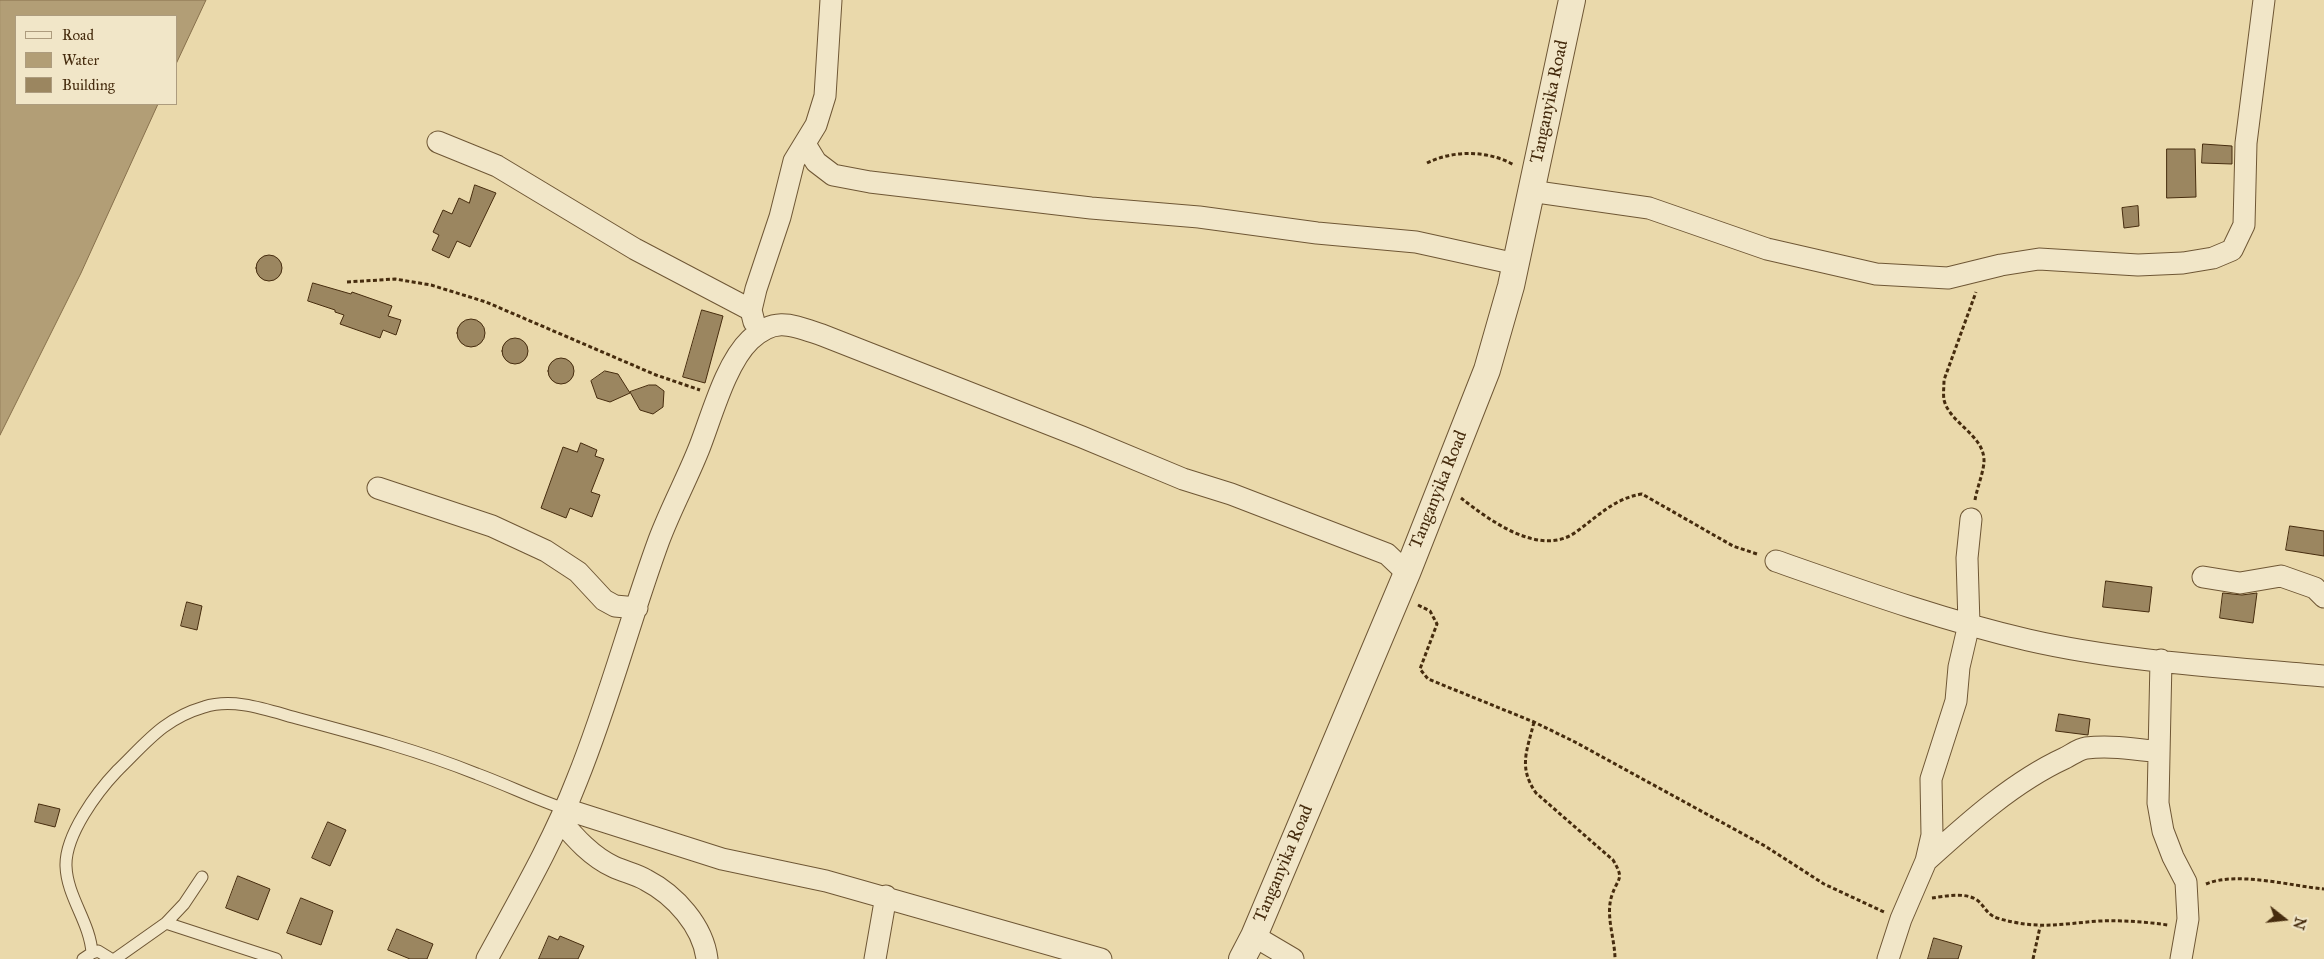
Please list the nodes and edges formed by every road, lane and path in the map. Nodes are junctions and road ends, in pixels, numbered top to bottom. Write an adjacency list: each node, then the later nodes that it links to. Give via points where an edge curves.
1 (831, 0): 5 (street, via 825,96 816,125)
2 (1572, 0): 7 (street, Tanganyika Road)
3 (2264, 0): 9 (street, via 2246,143 2244,225 2232,250 2213,258 2183,263 2138,265 2039,259)
4 (438, 142): 11 (street, via 497,166 635,249)
5 (805, 144): 8 (street, via 816,162 833,175 870,182 1199,217 1317,234 1416,242); 11 (street, via 794,161)
6 (1427, 163): 7 (path, via 1442,156 1488,156 1504,160)
7 (1532, 184): 8 (street, Tanganyika Road); 9 (street, via 1649,208 1767,249 1876,274 1948,278)
8 (1516, 264): 14 (street, Tanganyika Road, via 1487,370)
9 (1986, 268): 16 (path, via 1969,308 1944,386 1944,402 1981,446 1983,454 1984,463)
10 (348, 282): 13 (path, via 395,279 431,285 486,302 656,375)
11 (751, 310): 12 (street)
12 (757, 334): 13 (street, via 732,364); 18 (street, via 769,325 788,324 822,335 1166,473 1231,494 1387,554)
13 (719, 397): 22 (street, via 660,539)
14 (1443, 484): 17 (path, via 1478,512 1511,531 1548,540 1574,534 1626,496 1642,494 1733,546); 18 (street, Tanganyika Road)
15 (378, 488): 22 (street, via 492,526 546,551 578,572 604,600 615,606)
16 (1971, 520): 23 (street, via 1967,558)
17 (1776, 561): 23 (street)
18 (1406, 573): 21 (street, Tanganyika Road)
19 (2203, 577): 20 (street, via 2240,583 2281,576 2315,588)
20 (2324, 597)
21 (1393, 604): 26 (path, via 1416,604 1436,617 1436,632 1421,662 1422,674); 38 (street, Tanganyika Road)
22 (637, 608): 28 (street, via 588,753)
23 (1969, 624): 24 (street, via 2066,647); 29 (street, via 1959,667 1956,701 1931,779 1932,835)
24 (2161, 660): 25 (street); 27 (street)
25 (2324, 676)
26 (1534, 722): 34 (path, via 1616,763 1765,846 1824,884); 49 (path, via 1524,764 1527,780 1536,793 1613,860 1621,872 1610,910)
27 (2159, 752): 29 (street, via 2115,747 2084,749 2049,765 2016,787); 32 (street, via 2158,803 2163,831 2186,882)
28 (562, 814): 33 (street, via 722,859); 39 (lane, via 469,771 331,727 253,706 205,706 155,731 101,788 75,831 66,866 73,897 89,937); 43 (street); 44 (street, via 576,839 598,857 670,895 694,925)
29 (1926, 861): 34 (street)
30 (202, 877): 35 (lane)
31 (2324, 889): 32 (path, via 2235,880 2210,882)
32 (2187, 892): 37 (street)
33 (886, 896): 45 (street); 46 (street)
34 (1905, 910): 36 (path, via 1961,895 1978,900 1986,913 1995,917); 50 (street)
35 (166, 923): 41 (lane); 42 (lane)
36 (2040, 927): 37 (path, via 2128,921); 51 (path)
37 (2186, 929): 52 (street)
38 (1254, 936): 47 (street, Tanganyika Road); 48 (street)
39 (87, 956): 40 (lane, via 98,951)
40 (111, 959)
41 (115, 959)
42 (276, 959)
43 (487, 959)
44 (707, 959)
45 (875, 959)
46 (1101, 959)
47 (1242, 959)
48 (1293, 959)
49 (1615, 959)
50 (1888, 959)
51 (2032, 959)
52 (2181, 959)

